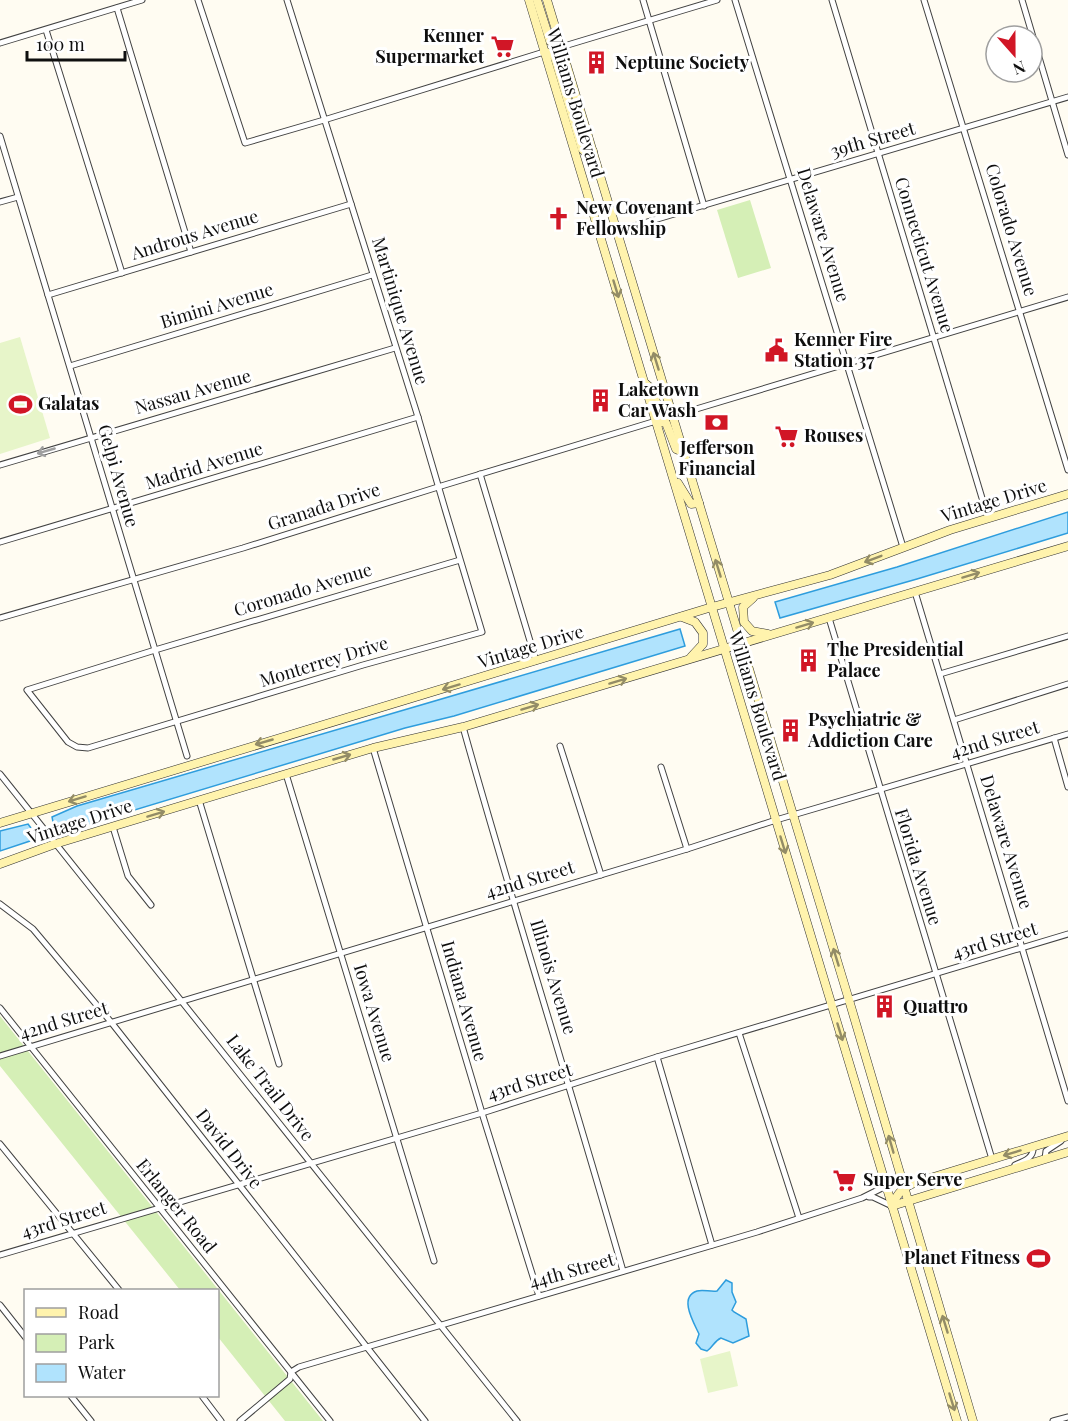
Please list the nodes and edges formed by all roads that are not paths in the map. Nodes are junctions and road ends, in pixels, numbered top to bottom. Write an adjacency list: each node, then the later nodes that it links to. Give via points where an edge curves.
1 (142, 0): 13 (street)
2 (198, 0): 21 (street, via 245,143)
3 (287, 0): 21 (street, Martinique Avenue)
4 (529, 0): 18 (street, Williams Boulevard)
5 (537, 0): 17 (street, via 550,41)
6 (547, 0): 17 (street, Williams Boulevard)
7 (643, 0): 14 (street)
8 (717, 0): 14 (street)
9 (735, 0): 27 (street, Delaware Avenue)
10 (832, 0): 25 (street, Connecticut Avenue)
11 (924, 0): 22 (street, Colorado Avenue)
12 (1022, 0): 20 (street)
13 (117, 8): 15 (street); 34 (street)
14 (649, 21): 17 (street); 31 (street)
15 (46, 30): 16 (street); 35 (street)
16 (0, 43)
17 (561, 47): 24 (street, Williams Boulevard)
18 (544, 52): 21 (street); 24 (street, via 555,58 582,149); 33 (street, Williams Boulevard)
19 (1068, 97): 20 (street, 39th Street)
20 (1052, 102): 22 (street, 39th Street); 26 (street)
21 (324, 120): 30 (street, Martinique Avenue)
22 (964, 129): 25 (street, 39th Street); 39 (street, Colorado Avenue)
23 (0, 136): 28 (street, Gelpi Avenue)
24 (593, 152): 32 (street, Williams Boulevard)
25 (878, 154): 27 (street, 39th Street); 40 (street, Connecticut Avenue)
26 (1068, 155)
27 (790, 180): 31 (street, 39th Street); 42 (street, Delaware Avenue)
28 (18, 197): 29 (street); 37 (street, Gelpi Avenue)
29 (0, 202)
30 (351, 204): 34 (street, Androus Avenue); 36 (street, Martinique Avenue)
31 (704, 206): 32 (street, 39th Street)
32 (616, 231): 33 (street, 39th Street); 45 (street, Williams Boulevard, one-way to 32)
33 (600, 236): 44 (street, Williams Boulevard, one-way to 44)
34 (191, 252): 35 (street, Androus Avenue)
35 (122, 273): 37 (street, Androus Avenue)
36 (372, 275): 41 (street, Martinique Avenue); 43 (street, Bimini Avenue)
37 (48, 295): 43 (street, Gelpi Avenue)
38 (1068, 297): 39 (street)
39 (1020, 312): 40 (street); 52 (street, Colorado Avenue)
40 (934, 338): 42 (street); 58 (street, Connecticut Avenue)
41 (395, 348): 46 (street, Martinique Avenue); 48 (street, Nassau Avenue)
42 (847, 365): 45 (street); 61 (street, Delaware Avenue)
43 (70, 366): 48 (street, Gelpi Avenue)
44 (644, 383): 45 (street, via 652,389 660,414); 47 (street, Williams Boulevard)
45 (672, 416): 49 (street, Williams Boulevard)
46 (418, 417): 54 (street, Martinique Avenue); 57 (street, Madrid Avenue)
47 (656, 421): 49 (street, via 666,423 676,448); 50 (street, Williams Boulevard); 53 (street, Granada Drive)
48 (91, 438): 51 (street, Nassau Avenue, one-way to 51); 57 (street, Gelpi Avenue)
49 (683, 452): 56 (street, Williams Boulevard)
50 (667, 460): 56 (street, via 688,500 691,504); 67 (street, Williams Boulevard)
51 (0, 465)
52 (1068, 470)
53 (480, 474): 54 (street, Granada Drive); 78 (street)
54 (438, 487): 62 (street, Martinique Avenue); 63 (street, Granada Drive)
55 (1068, 494): 58 (street, Vintage Drive)
56 (699, 503): 66 (street, Williams Boulevard, one-way to 56)
57 (112, 510): 59 (street, Madrid Avenue); 63 (street, Gelpi Avenue)
58 (988, 518): 61 (street, Vintage Drive)
59 (0, 542)
60 (1068, 546): 64 (street, Vintage Drive, one-way to 60)
61 (903, 547): 65 (street, Vintage Drive, one-way to 65, via 830,575)
62 (460, 560): 71 (street, Martinique Avenue); 76 (street, Coronado Avenue)
63 (133, 580): 69 (street, Granada Drive); 76 (street, Gelpi Avenue)
64 (915, 592): 70 (street, Vintage Drive); 79 (street, Delaware Avenue)
65 (756, 595): 66 (street, Vintage Drive); 72 (street, via 744,608 744,622 752,631)
66 (728, 602): 67 (street, Vintage Drive); 74 (street, Williams Boulevard)
67 (712, 607): 68 (street, Vintage Drive); 75 (street, Williams Boulevard)
68 (681, 617): 77 (street, via 695,622 703,633 703,644); 78 (street, Vintage Drive)
69 (0, 618)
70 (829, 618): 72 (street, Vintage Drive, one-way to 70); 94 (street, Florida Avenue)
71 (482, 632): 82 (street, Monterrey Drive)
72 (774, 634): 74 (street, Vintage Drive)
73 (1068, 636): 79 (street)
74 (740, 644): 75 (street, Vintage Drive); 97 (street, Williams Boulevard)
75 (724, 649): 77 (street, Vintage Drive); 98 (street, Williams Boulevard)
76 (155, 650): 82 (street, Gelpi Avenue); 82 (street, Coronado Avenue, via 27,690 68,742 77,747 88,748)
77 (690, 658): 83 (street, Vintage Drive, one-way to 77)
78 (536, 661): 96 (street, Vintage Drive, one-way to 96)
79 (940, 674): 81 (street, Delaware Avenue)
80 (1068, 684): 81 (street)
81 (954, 720): 89 (street, Delaware Avenue)
82 (177, 723): 88 (street, Gelpi Avenue)
83 (464, 727): 87 (street, Vintage Drive); 105 (street, Illinois Avenue)
84 (1068, 734): 85 (street, 42nd Street)
85 (1054, 738): 89 (street, 42nd Street); 93 (street)
86 (560, 746): 104 (street)
87 (373, 748): 92 (street, Vintage Drive, one-way to 87); 108 (street, Indiana Avenue)
88 (187, 756)
89 (967, 764): 94 (street, 42nd Street); 110 (street, Delaware Avenue)
90 (661, 767): 102 (street)
91 (0, 774): 96 (street, Lake Trail Drive)
92 (286, 774): 95 (street, Vintage Drive); 111 (street, Iowa Avenue)
93 (1068, 787)
94 (880, 790): 97 (street, 42nd Street); 112 (street, Florida Avenue)
95 (200, 800): 100 (street, Vintage Drive, one-way to 95); 113 (street)
96 (32, 813): 99 (street, Vintage Drive); 101 (street, Lake Trail Drive)
97 (792, 815): 98 (street, 42nd Street); 114 (street, Williams Boulevard, one-way to 97)
98 (776, 820): 102 (street, 42nd Street); 116 (street, Williams Boulevard, one-way to 116)
99 (0, 823)
100 (113, 827): 101 (street, Vintage Drive); 107 (street, via 128,876)
101 (55, 844): 103 (street, Vintage Drive); 115 (street, Lake Trail Drive)
102 (687, 849): 104 (street, 42nd Street)
103 (0, 864)
104 (601, 875): 105 (street, 42nd Street)
105 (514, 900): 108 (street, 42nd Street); 124 (street, Illinois Avenue)
106 (0, 904): 118 (street, David Drive, via 33,929)
107 (151, 905)
108 (427, 927): 111 (street, 42nd Street); 126 (street, Indiana Avenue)
109 (1068, 934): 110 (street, 43rd Street)
110 (1022, 948): 112 (street, 43rd Street); 125 (street, Delaware Avenue)
111 (340, 954): 113 (street, 42nd Street); 128 (street, Iowa Avenue)
112 (935, 975): 114 (street, 43rd Street); 132 (street, Florida Avenue)
113 (253, 980): 115 (street, 42nd Street); 123 (street)
114 (849, 1000): 116 (street, 43rd Street); 139 (street, Williams Boulevard, one-way to 114)
115 (181, 1001): 118 (street, 42nd Street); 134 (street, Lake Trail Drive)
116 (832, 1005): 119 (street, 43rd Street); 138 (street, Williams Boulevard, one-way to 138)
117 (0, 1008): 120 (street, Erlanger Road)
118 (111, 1022): 120 (street, 42nd Street); 137 (street, David Drive)
119 (739, 1033): 122 (street, 43rd Street); 146 (street)
120 (30, 1047): 121 (street, 42nd Street); 145 (street, Erlanger Road)
121 (0, 1056)
122 (657, 1057): 124 (street, 43rd Street); 148 (street)
123 (279, 1064)
124 (570, 1085): 126 (street, 43rd Street); 151 (street, Illinois Avenue)
125 (1068, 1101)
126 (482, 1113): 128 (street, 43rd Street); 153 (street, Indiana Avenue)
127 (1068, 1137): 130 (street); 133 (street, via 1046,1151)
128 (396, 1138): 134 (street, 43rd Street); 150 (street, Iowa Avenue)
129 (0, 1144): 147 (street)
130 (1033, 1147): 132 (street, one-way to 132); 136 (street, via 1028,1159)
131 (1068, 1152): 133 (street)
132 (992, 1159): 135 (street)
133 (1045, 1159): 136 (street)
134 (310, 1164): 137 (street, 43rd Street); 155 (street, Lake Trail Drive)
135 (955, 1171): 139 (street); 140 (street, via 950,1182)
136 (1000, 1173): 140 (street)
137 (239, 1185): 145 (street, 43rd Street); 157 (street, David Drive)
138 (886, 1186): 141 (street); 142 (street, 44th Street); 144 (street, Williams Boulevard)
139 (904, 1187): 141 (street); 143 (street, Williams Boulevard)
140 (934, 1192): 143 (street)
141 (897, 1194): 143 (street); 144 (street)
142 (862, 1198): 144 (street, via 873,1197); 146 (street, 44th Street)
143 (908, 1200): 144 (street); 158 (street, Williams Boulevard, one-way to 143)
144 (892, 1206): 159 (street, Williams Boulevard)
145 (159, 1208): 147 (street, 43rd Street); 161 (street, Erlanger Road)
146 (799, 1218): 148 (street, 44th Street)
147 (73, 1233): 149 (street, 43rd Street); 152 (street)
148 (712, 1245): 151 (street, 44th Street)
149 (0, 1255)
150 (434, 1261)
151 (623, 1271): 153 (street, 44th Street)
152 (118, 1289)
153 (539, 1296): 155 (street, 44th Street)
154 (0, 1305): 156 (street)
155 (440, 1326): 157 (street, 44th Street); 171 (street, Lake Trail Drive)
156 (24, 1335)
157 (366, 1347): 161 (street, 44th Street); 170 (street, David Drive)
158 (952, 1351): 159 (street); 160 (street, Williams Boulevard)
159 (938, 1355): 162 (street, Williams Boulevard)
160 (958, 1370): 162 (street); 173 (street, Williams Boulevard)
161 (291, 1372): 168 (street, via 290,1379); 169 (street, Erlanger Road)
162 (944, 1375): 172 (street, Williams Boulevard, one-way to 172)
163 (73, 1397): 166 (street)
164 (203, 1397): 167 (street)
165 (1068, 1417): 174 (street)
166 (91, 1421)
167 (221, 1421)
168 (240, 1421)
169 (330, 1421)
170 (425, 1421)
171 (517, 1421)
172 (957, 1421)
173 (973, 1421)
174 (1053, 1421)

